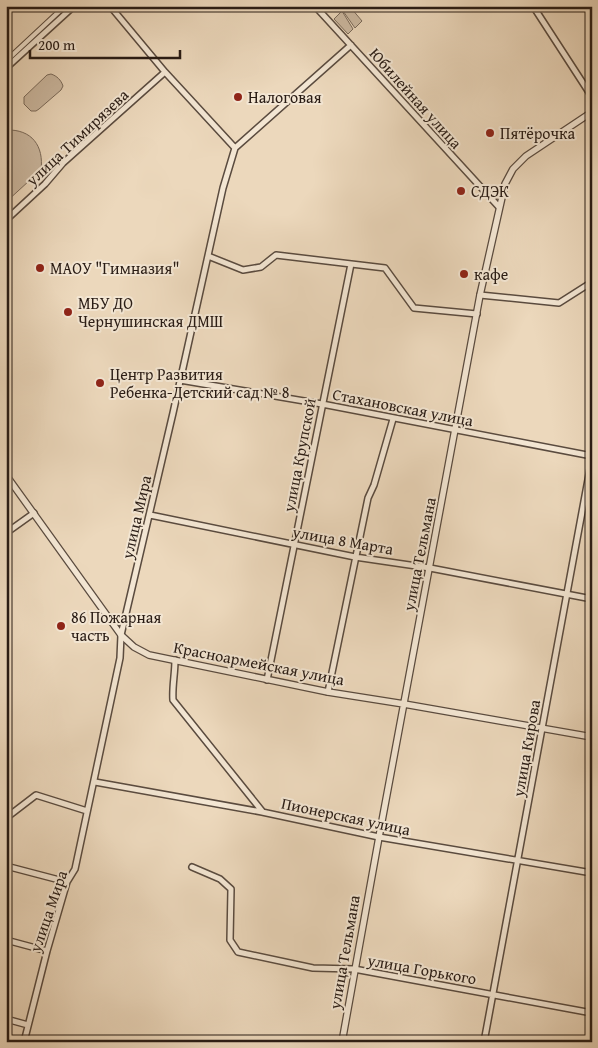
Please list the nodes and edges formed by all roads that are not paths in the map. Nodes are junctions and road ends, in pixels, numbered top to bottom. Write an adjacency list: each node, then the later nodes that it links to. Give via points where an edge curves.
1 (65, 6): 7 (street)
2 (74, 6): 8 (street)
3 (110, 6): 9 (street)
4 (315, 6): 6 (street, Юбилейная улица)
5 (533, 6): 10 (street)
6 (351, 45): 12 (street); 13 (street, Юбилейная улица)
7 (6, 61)
8 (6, 68)
9 (165, 72): 12 (street); 14 (street, улица Тимирязева)
10 (592, 97)
11 (592, 112): 13 (street, улица Тельмана, via 526,156 513,169)
12 (235, 148): 15 (street, улица Мира)
13 (499, 207): 18 (street, улица Тельмана)
14 (6, 220)
15 (208, 256): 16 (street, via 243,270 261,267 276,255); 20 (street, улица Мира)
16 (351, 264): 19 (street, via 385,268 414,308); 21 (street, улица Крупской)
17 (592, 282): 18 (street, via 559,303)
18 (480, 295): 19 (street, улица Тельмана)
19 (477, 314): 23 (street, улица Тельмана)
20 (180, 380): 21 (street, Стахановская улица); 27 (street, улица Мира)
21 (322, 404): 22 (street, Стахановская улица); 29 (street, улица Крупской)
22 (393, 419): 23 (street, Стахановская улица); 30 (street, via 368,498)
23 (456, 430): 24 (street, Стахановская улица); 31 (street, улица Тельмана)
24 (592, 457): 32 (street, улица Кирова)
25 (6, 475): 26 (street, Красноармейская улица)
26 (34, 513): 28 (street); 34 (street, Красноармейская улица)
27 (150, 515): 29 (street, улица 8 Марта); 34 (street, улица Мира)
28 (6, 533)
29 (294, 545): 30 (street, улица 8 Марта); 36 (street, улица Крупской)
30 (355, 557): 31 (street, улица 8 Марта); 37 (street)
31 (430, 568): 32 (street, улица 8 Марта); 38 (street, улица Тельмана)
32 (567, 595): 33 (street, улица 8 Марта); 39 (street, улица Кирова)
33 (592, 599)
34 (121, 635): 35 (street, Красноармейская улица, via 149,655); 41 (street, улица Мира, via 120,658)
35 (175, 660): 36 (street, Красноармейская улица); 43 (street, via 173,700)
36 (267, 680): 37 (street, Красноармейская улица)
37 (328, 692): 38 (street, Красноармейская улица)
38 (404, 704): 39 (street, Красноармейская улица); 45 (street, улица Тельмана)
39 (542, 728): 40 (street, Красноармейская улица); 46 (street, улица Кирова)
40 (592, 737)
41 (95, 782): 42 (street, улица Мира); 43 (street, Пионерская улица)
42 (87, 811): 44 (street, via 36,795); 50 (street, улица Мира, via 75,869)
43 (262, 812): 45 (street, Пионерская улица)
44 (6, 818)
45 (379, 837): 46 (street, Пионерская улица); 53 (street, улица Тельмана)
46 (518, 860): 49 (street, Пионерская улица); 54 (street, улица Кирова)
47 (6, 866): 50 (street)
48 (192, 867): 53 (street, улица Горького, via 220,879 231,889 230,940 238,952 313,968)
49 (592, 873)
50 (67, 882): 52 (street, улица Мира)
51 (6, 940): 52 (street)
52 (47, 951): 57 (street, улица Мира)
53 (354, 970): 54 (street, улица Горького); 59 (street, улица Тельмана)
54 (492, 995): 55 (street, улица Горького); 60 (street, улица Кирова)
55 (592, 1013)
56 (6, 1019): 57 (street)
57 (28, 1025): 58 (street, улица Мира)
58 (24, 1042)
59 (342, 1042)
60 (484, 1042)

